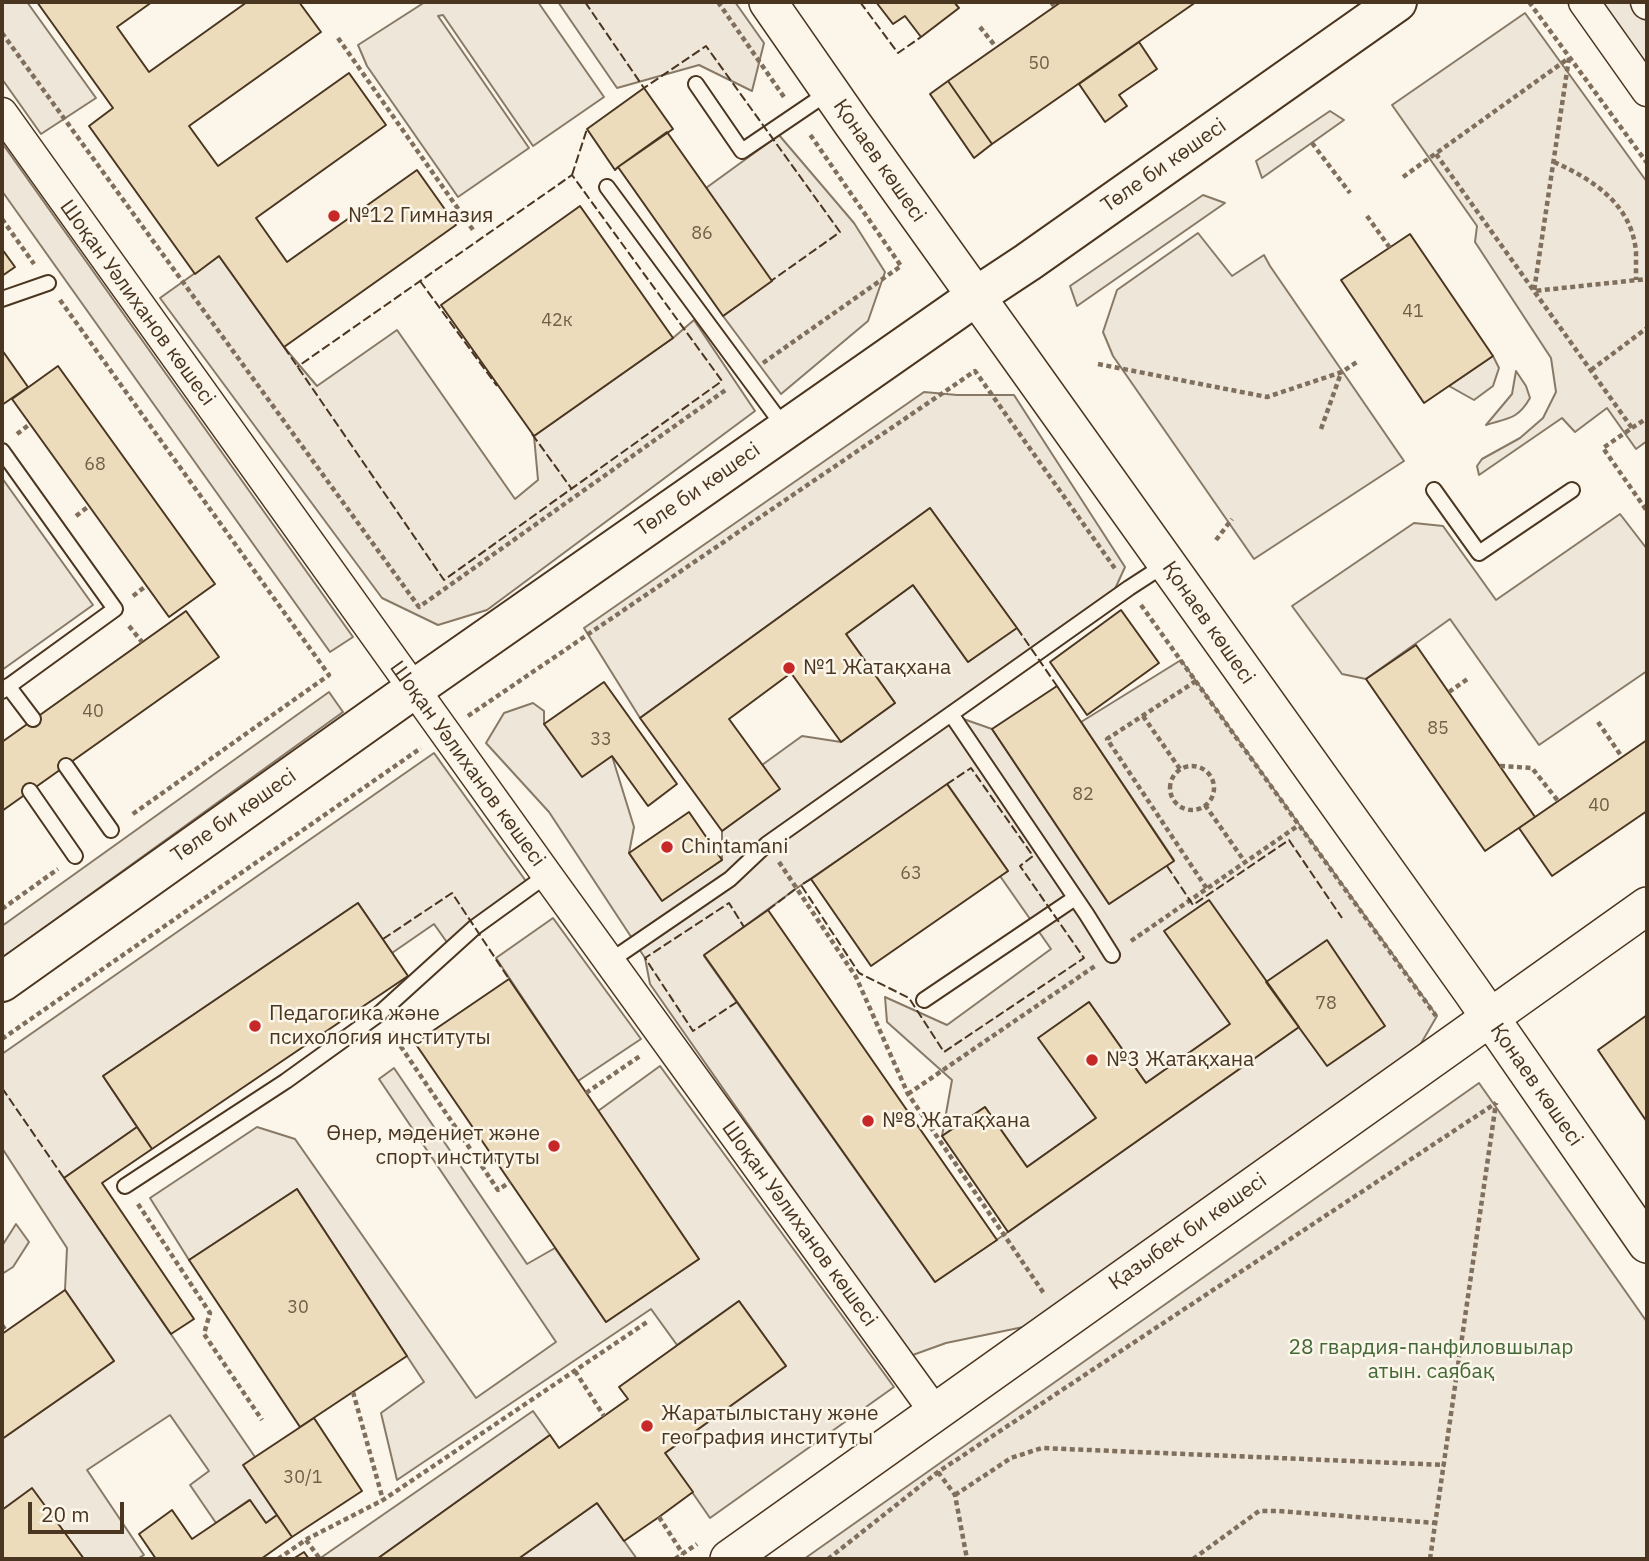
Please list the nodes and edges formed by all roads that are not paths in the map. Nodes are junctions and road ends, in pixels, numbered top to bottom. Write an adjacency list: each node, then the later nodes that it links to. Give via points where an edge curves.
1 (768, 2): 5 (street, Қонаев көшесі)
2 (1397, 2): 10 (main road, Төле би көшесі)
3 (1584, 2): 6 (street)
4 (696, 84): 5 (lane, via 742,151)
5 (830, 91): 10 (street, Қонаев көшесі)
6 (1647, 91)
7 (2, 113): 18 (street, Шоқан Уәлиханов көшесі)
8 (607, 187): 12 (lane)
9 (48, 283): 11 (lane)
10 (975, 297): 12 (main road, Төле би көшесі); 16 (street, Қонаев көшесі)
11 (2, 299)
12 (786, 429): 18 (main road, Төле би көшесі)
13 (2, 451): 17 (lane, via 115,609)
14 (1434, 490): 15 (lane, via 1479,553)
15 (1572, 490)
16 (1167, 564): 19 (lane); 32 (street, Қонаев көшесі)
17 (5, 688): 20 (lane)
18 (414, 689): 25 (street, Шоқан Уәлиханов көшесі); 30 (main road, Төле би көшесі)
19 (951, 715): 26 (lane); 29 (lane, via 767,844 730,879)
20 (33, 719)
21 (66, 766): 23 (lane)
22 (30, 792): 24 (lane)
23 (111, 830)
24 (75, 856)
25 (547, 875): 29 (street, Шоқан Уәлиханов көшесі); 33 (lane, via 475,927 379,1014)
26 (1075, 898): 28 (lane); 31 (lane)
27 (1647, 906): 32 (street, Қазыбек би көшесі)
28 (1112, 955)
29 (610, 961): 35 (street, Шоқан Уәлиханов көшесі)
30 (2, 982)
31 (924, 1000)
32 (1489, 1018): 34 (street, Қонаев көшесі); 35 (street, Қазыбек би көшесі)
33 (125, 1186)
34 (1647, 1244)
35 (935, 1412): 36 (street, Қазыбек би көшесі)
36 (729, 1559)

